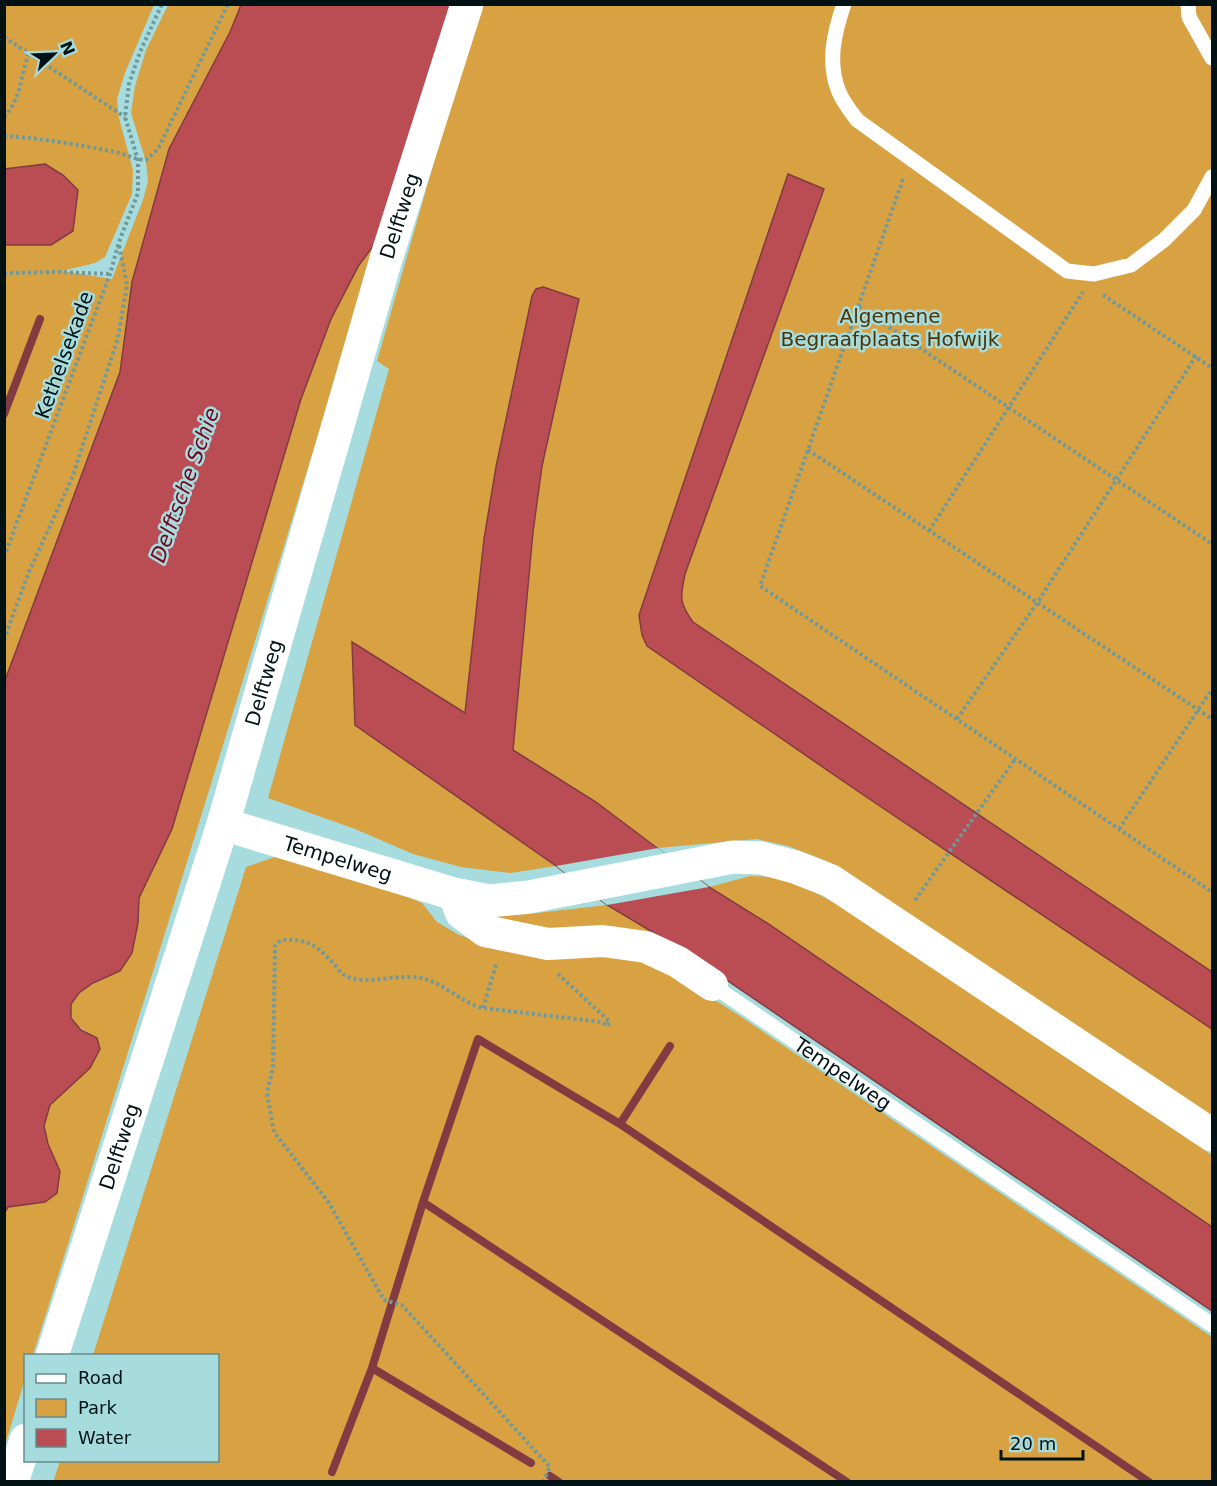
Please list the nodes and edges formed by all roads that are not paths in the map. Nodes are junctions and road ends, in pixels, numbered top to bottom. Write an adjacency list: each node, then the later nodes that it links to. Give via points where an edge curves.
1 (467, 4): 6 (street, Delftweg, via 386,259)
2 (844, 4): 5 (lane, via 835,29 832,64 839,93 857,120 1067,271 1091,279 1131,265 1194,210)
3 (1188, 4): 4 (lane, via 1189,17)
4 (1212, 58)
5 (1212, 182)
6 (223, 824): 7 (street, Tempelweg); 11 (street, Delftweg)
7 (454, 894): 8 (street, Tempelweg, via 461,913 509,947 603,941 646,947); 9 (street, Tempelweg, via 489,901 529,897 733,858 761,858 795,867 831,881)
8 (712, 985): 10 (lane, Tempelweg)
9 (1212, 1135)
10 (1212, 1325)
11 (53, 1354)
12 (24, 1446): 13 (street)
13 (12, 1482)

